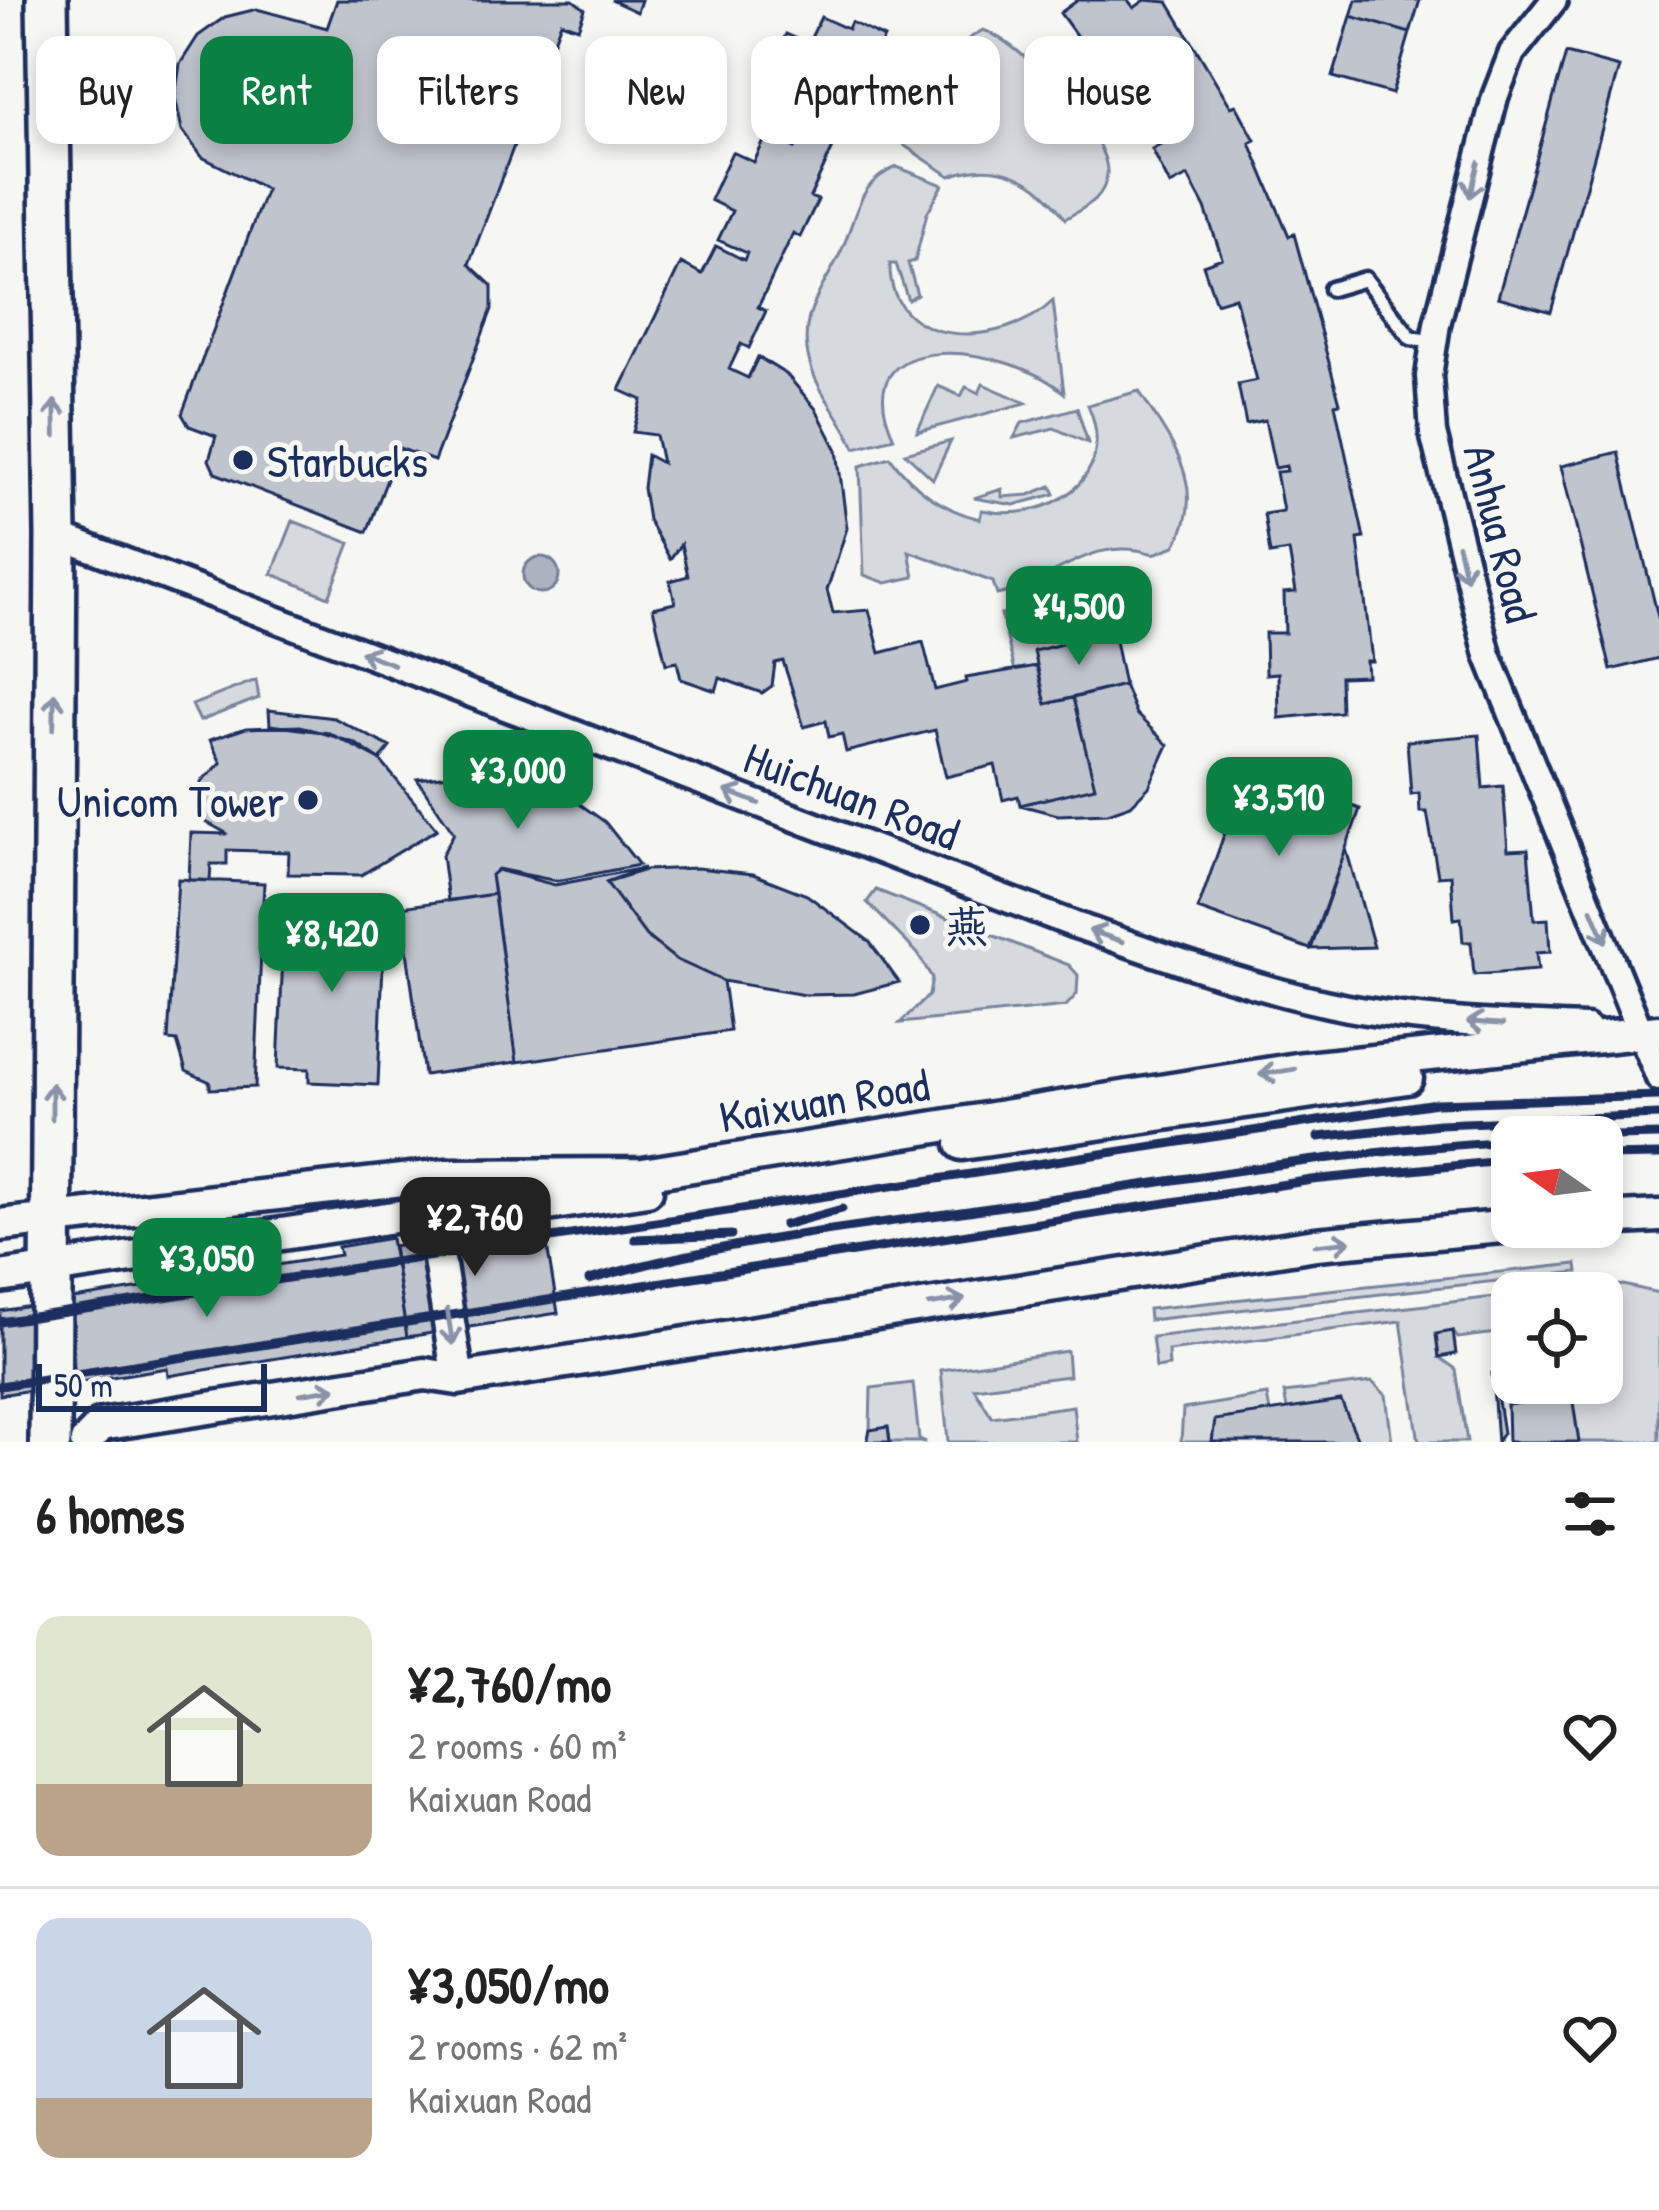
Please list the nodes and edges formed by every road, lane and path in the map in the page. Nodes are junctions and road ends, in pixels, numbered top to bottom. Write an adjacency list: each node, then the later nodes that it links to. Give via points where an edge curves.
1 (47, 0): 5 (main road, one-way to 1)
2 (1554, 0): 4 (street, Anhua Road, one-way to 4, via 1512,53 1495,97)
3 (1331, 289): 4 (lane, via 1365,279 1411,338)
4 (1434, 342): 6 (street, Anhua Road, one-way to 6, via 1433,433 1488,655)
5 (56, 536): 6 (street, Huichuan Road, one-way to 5, via 1349,1008 1240,981); 8 (main road, one-way to 5)
6 (1653, 1047): 8 (street, Kaixuan Road, one-way to 8, via 1297,1069 643,1174 447,1175); 10 (street)
7 (1659, 1216): 9 (street)
8 (51, 1218): 11 (street, Kaixuan Road); 13 (main road)
9 (1623, 1218)
10 (434, 1222): 13 (street, via 413,1214); 15 (street, one-way to 15)
11 (0, 1225)
12 (1491, 1228): 15 (street, one-way to 12, via 1316,1244)
13 (51, 1269): 14 (street); 16 (main road)
14 (0, 1277)
15 (458, 1379): 17 (street, one-way to 15, via 101,1425 425,1374)
16 (50, 1442)
17 (86, 1442)

